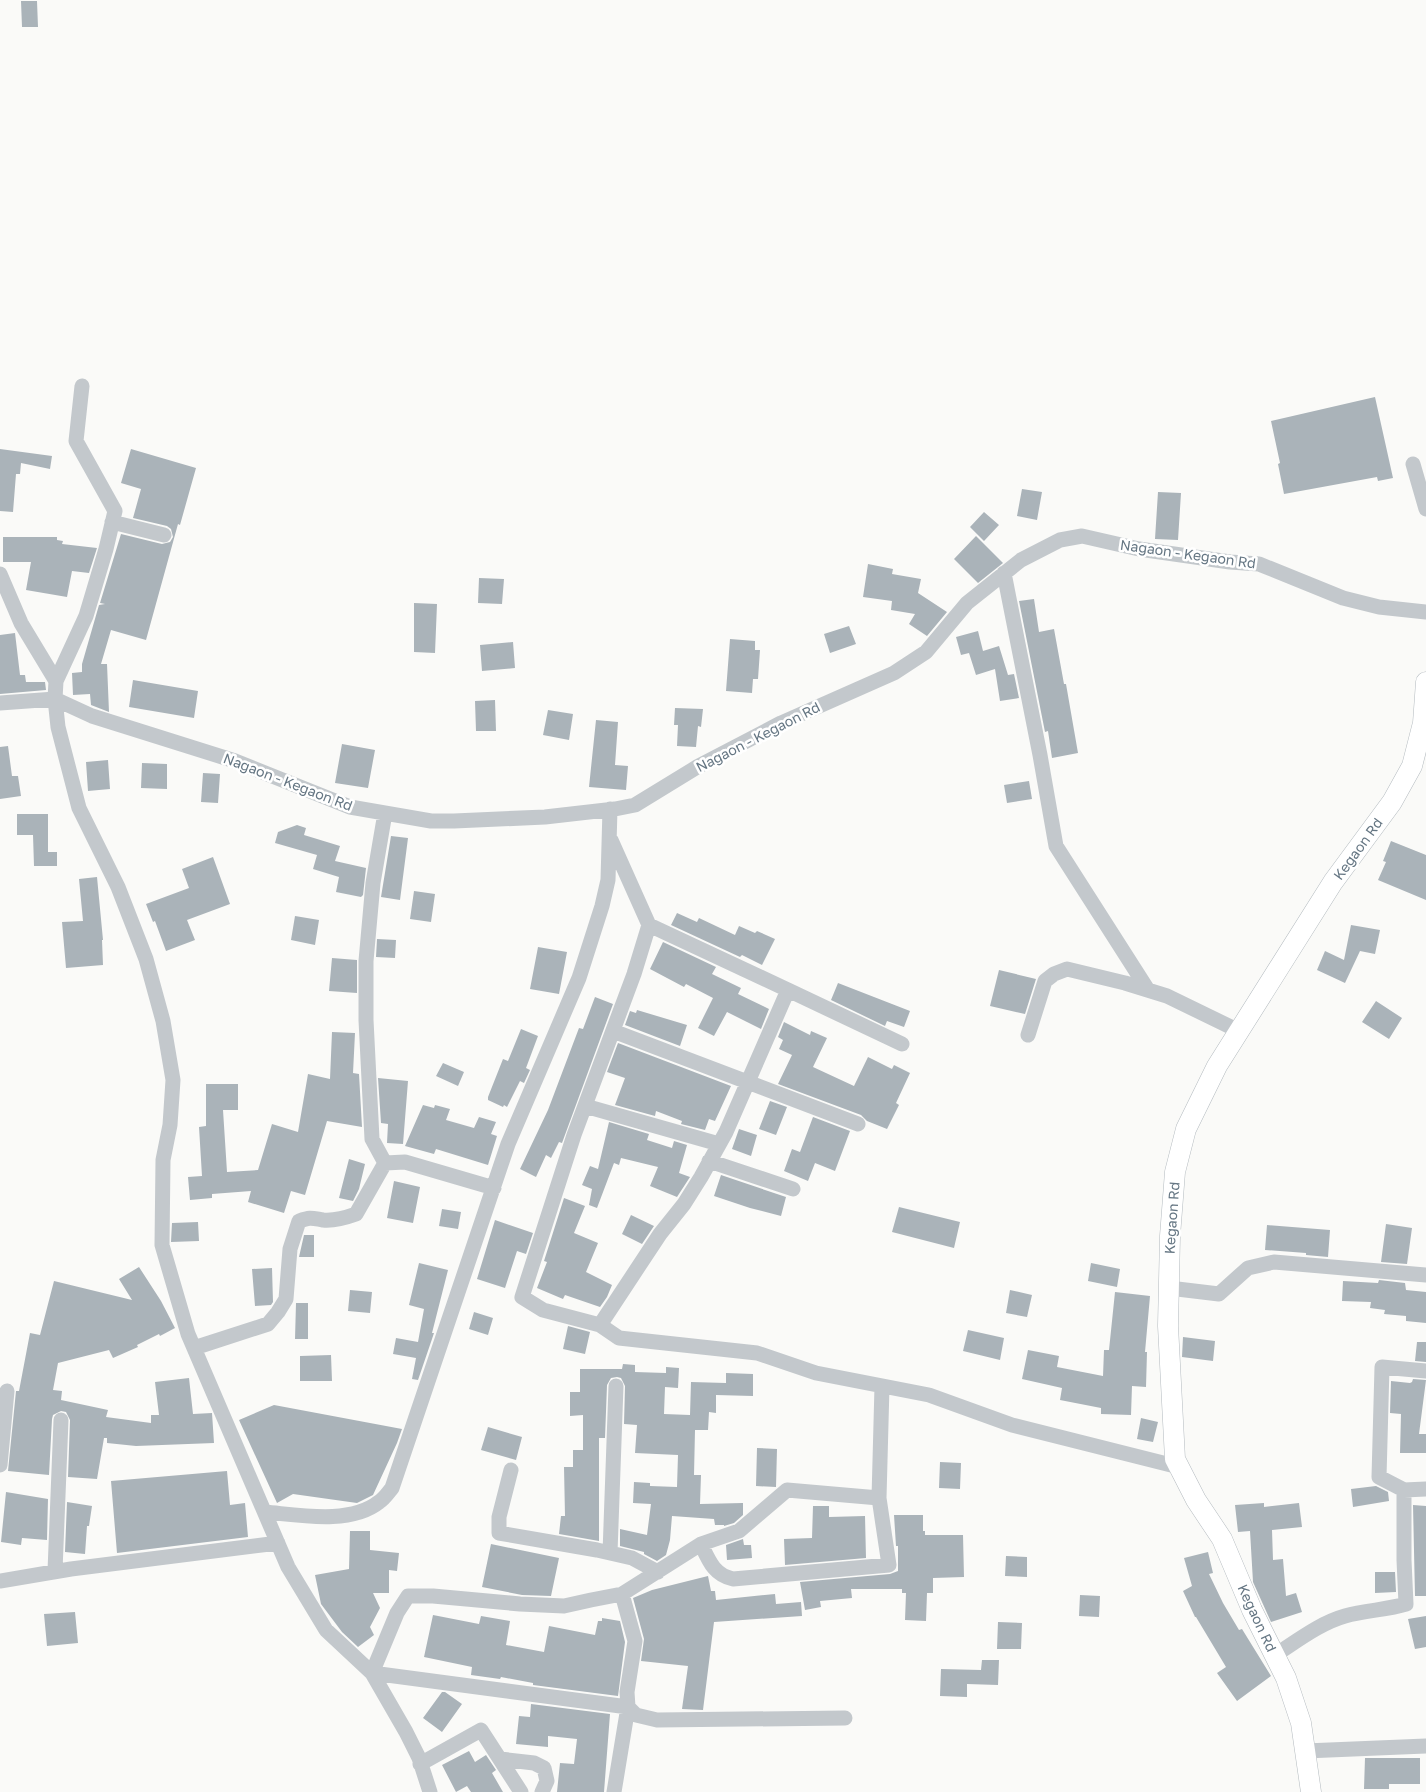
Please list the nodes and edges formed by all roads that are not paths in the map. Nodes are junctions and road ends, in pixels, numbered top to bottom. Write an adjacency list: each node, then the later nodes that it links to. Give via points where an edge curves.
1 (82, 386): 4 (street, via 76,442 115,511)
2 (1412, 464): 3 (street)
3 (1426, 509)
4 (112, 522): 5 (street); 9 (street, via 86,616)
5 (164, 535)
6 (0, 574): 9 (street, via 21,623)
7 (1004, 574): 8 (street, Nagaon - Kegaon Rd, via 1021,560 1060,540 1082,536 1139,549 1259,564 1343,598 1378,607); 13 (street, Nagaon - Kegaon Rd, via 967,603 926,652 894,673 781,724 697,767 635,805); 18 (street, via 1056,846)
8 (1426, 612)
9 (56, 681): 11 (street)
10 (1426, 682): 20 (street, Kegaon Rd, via 1424,723 1412,766 1392,802 1333,882)
11 (55, 700): 12 (street); 14 (street, Nagaon - Kegaon Rd, via 100,718 235,761 350,807); 34 (street, via 58,727 79,808 118,887 146,960 163,1020 173,1080 170,1125 163,1160 162,1245)
12 (0, 703)
13 (610, 809): 14 (street, Nagaon - Kegaon Rd, via 544,817 454,821); 15 (street)
14 (384, 813): 28 (street, via 371,903 366,961 366,1020 372,1139)
15 (610, 837): 16 (street); 29 (street, via 608,880 579,978 508,1144)
16 (649, 925): 17 (street); 19 (street)
17 (788, 990): 22 (street); 23 (street)
18 (1148, 990): 20 (street); 21 (street, via 1067,969 1045,981)
19 (613, 1030): 23 (street); 24 (street)
20 (1239, 1031): 32 (street, Kegaon Rd, via 1217,1066 1186,1130 1176,1172)
21 (1028, 1035)
22 (902, 1044)
23 (748, 1082): 25 (street); 26 (street)
24 (584, 1106): 26 (street); 33 (street, via 522,1296 543,1310)
25 (858, 1124)
26 (719, 1144): 27 (street)
27 (709, 1161): 30 (street); 33 (street, via 684,1204 660,1234)
28 (385, 1162): 29 (street, via 405,1162); 34 (street, via 356,1214 344,1219 310,1217 299,1221 290,1249 286,1299 268,1324)
29 (494, 1188): 46 (street, via 392,1488 379,1502 343,1516)
30 (793, 1189)
31 (1426, 1274): 32 (street, via 1274,1262 1248,1268 1220,1294)
32 (1169, 1288): 41 (street, Kegaon Rd, via 1172,1410 1175,1459)
33 (600, 1325): 37 (street, via 619,1338 757,1353 816,1374)
34 (194, 1348): 46 (street)
35 (1426, 1371): 44 (street, via 1382,1366 1379,1477)
36 (616, 1386): 49 (street)
37 (882, 1386): 41 (street, via 929,1395 1012,1424); 45 (street)
38 (6, 1391): 40 (street)
39 (61, 1420): 50 (street)
40 (0, 1465)
41 (1179, 1467): 54 (street, Kegaon Rd, via 1222,1539)
42 (511, 1470): 49 (street, via 499,1517 499,1533)
43 (1426, 1489): 44 (street)
44 (1404, 1490): 54 (street, via 1406,1604 1329,1621)
45 (879, 1498): 48 (street, via 787,1490 739,1530); 48 (street, via 889,1565 733,1579 723,1577 711,1566)
46 (265, 1512): 47 (street)
47 (278, 1543): 50 (street); 55 (street, via 288,1567 326,1630)
48 (701, 1544): 51 (street)
49 (610, 1553): 51 (street, via 632,1558)
50 (55, 1572): 52 (street)
51 (658, 1572): 53 (street)
52 (0, 1581)
53 (622, 1594): 55 (street, via 564,1606 408,1596 397,1613); 56 (street, via 635,1641 627,1692)
54 (1274, 1655): 59 (street, Kegaon Rd, via 1286,1678)
55 (372, 1673): 56 (street); 61 (street, via 406,1732)
56 (628, 1707): 57 (street, via 636,1715 657,1720); 65 (street)
57 (845, 1718)
58 (1426, 1746): 59 (street)
59 (1306, 1751): 66 (street, Kegaon Rd)
60 (500, 1759): 61 (street, via 481,1730); 63 (street); 64 (street, via 534,1763 544,1768 547,1781)
61 (420, 1764): 62 (street)
62 (430, 1792)
63 (521, 1792)
64 (542, 1792)
65 (614, 1792)
66 (1312, 1792)

